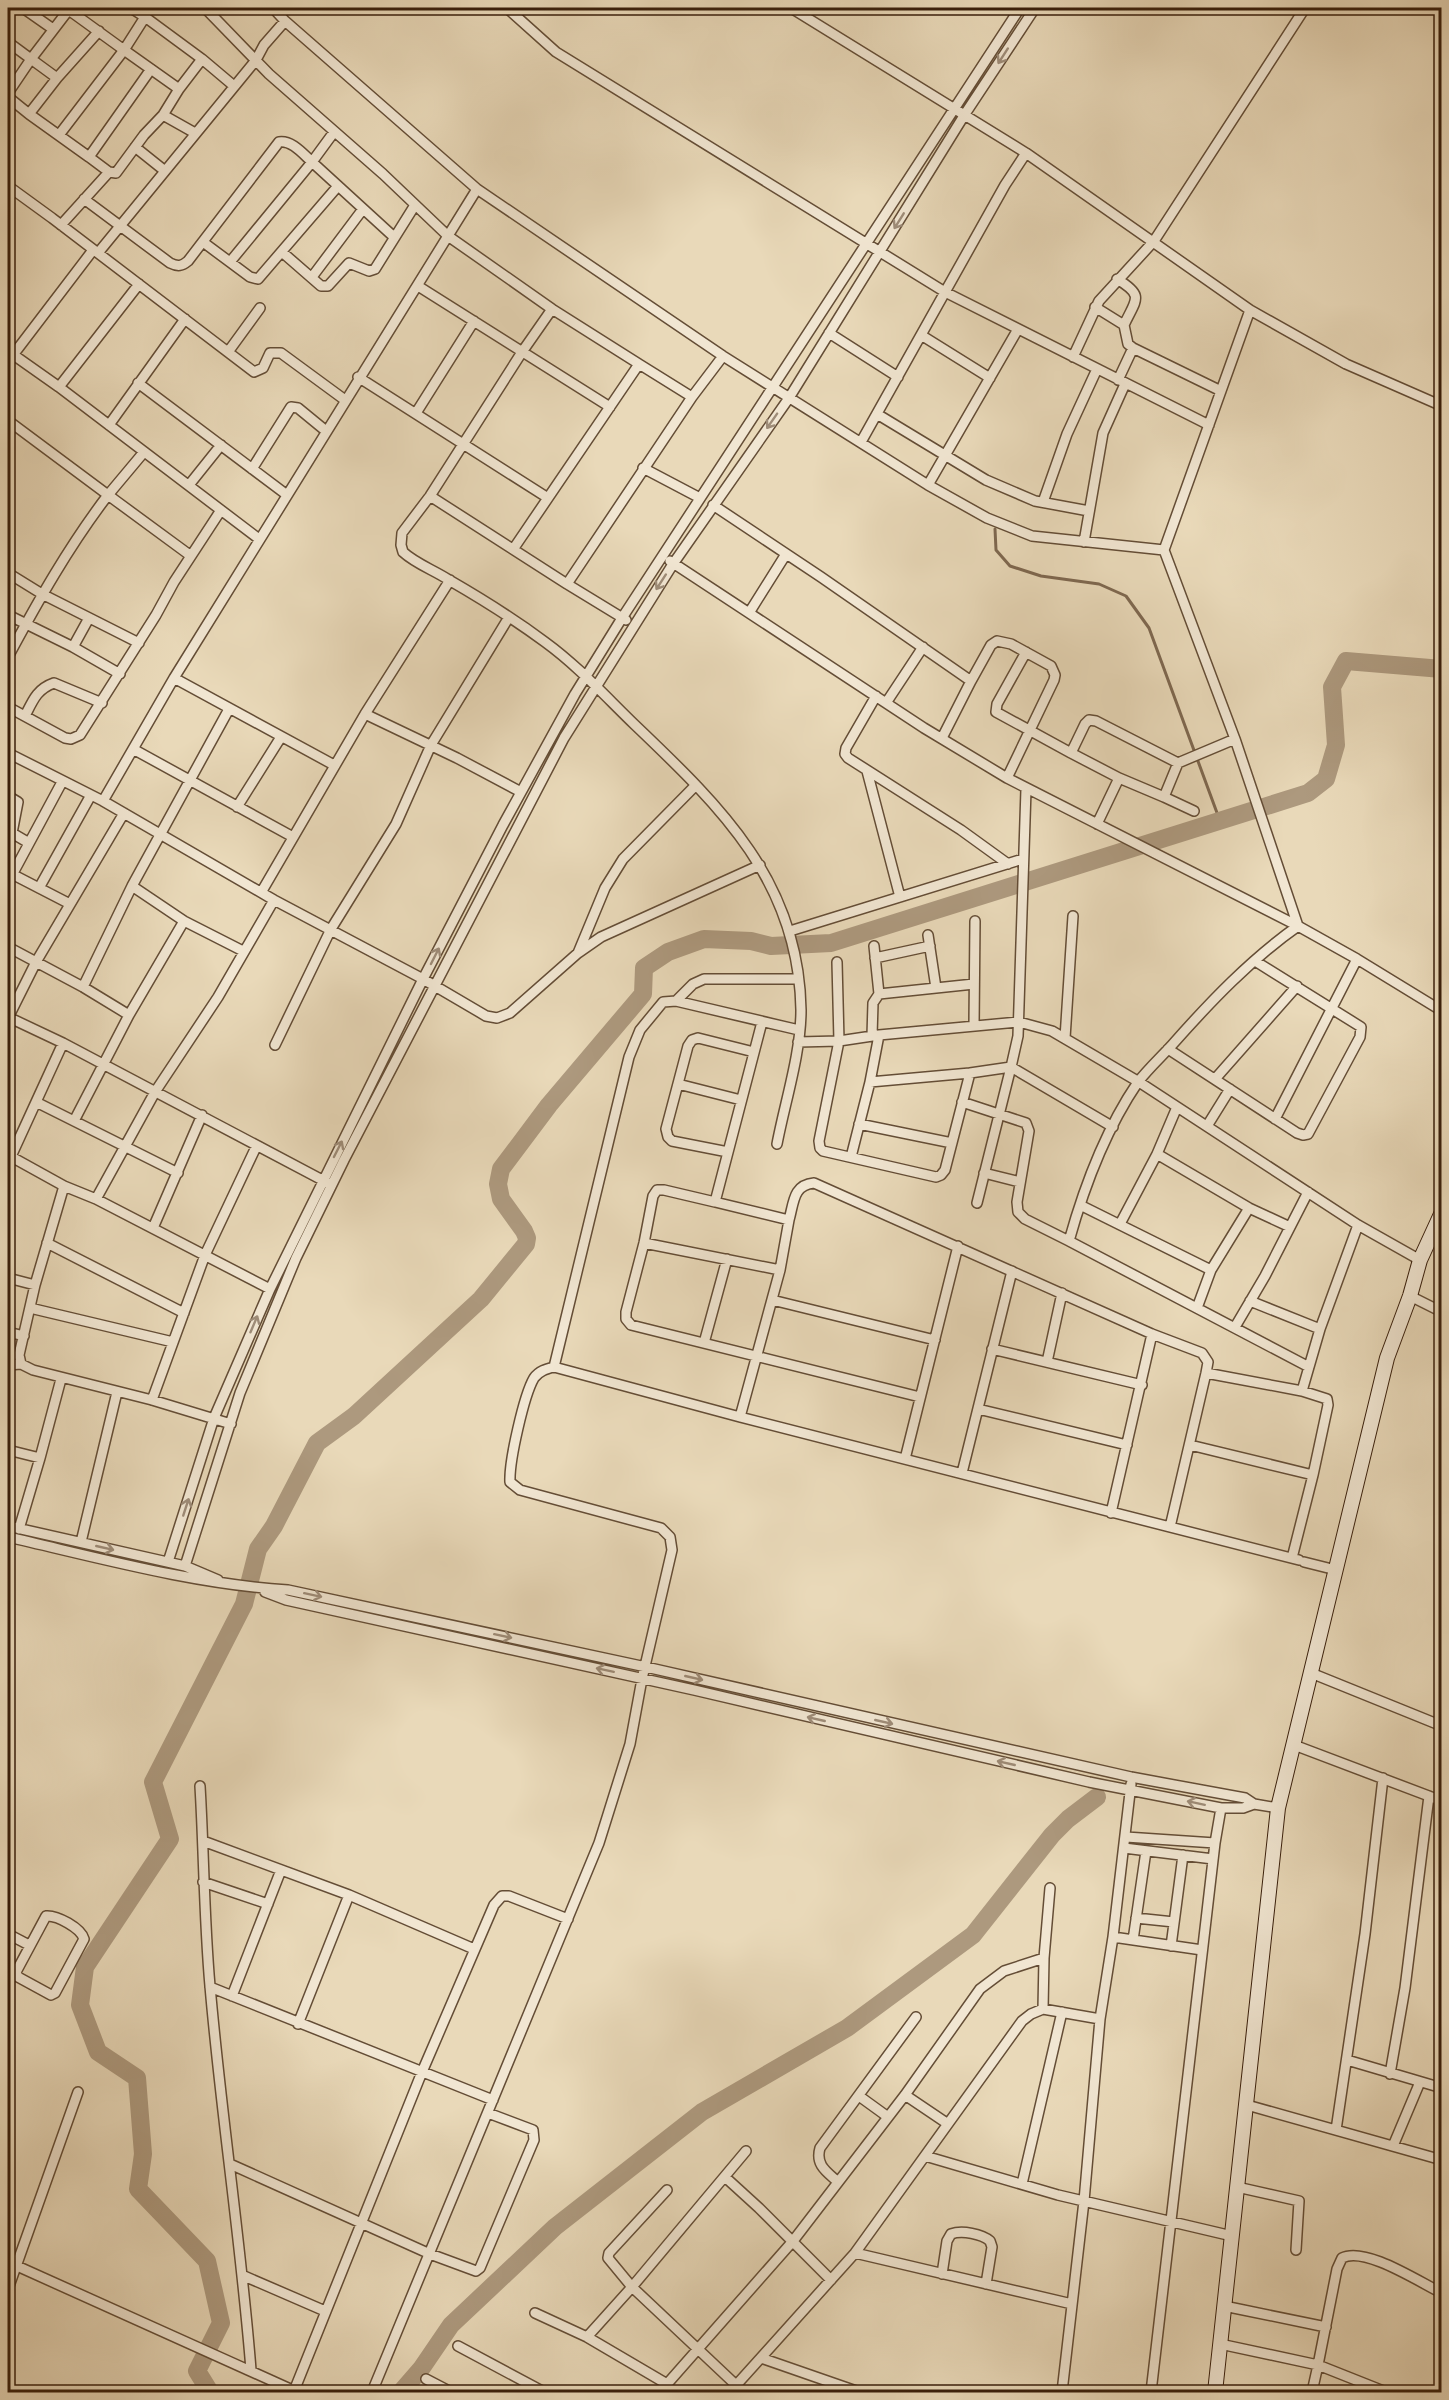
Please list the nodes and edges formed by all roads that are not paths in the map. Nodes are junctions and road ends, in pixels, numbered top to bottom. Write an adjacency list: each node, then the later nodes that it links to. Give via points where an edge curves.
1 (23, 8): 13 (street)
2 (68, 8): 13 (street); 14 (street)
3 (131, 8): 11 (street)
4 (205, 8): 19 (street)
5 (273, 8): 12 (street)
6 (507, 8): 50 (street, via 556,52)
7 (792, 8): 25 (street)
8 (1020, 8): 25 (street)
9 (1035, 8): 27 (street, one-way to 27)
10 (1305, 8): 48 (street)
11 (145, 17): 16 (street); 18 (street)
12 (285, 21): 19 (street); 40 (street)
13 (53, 29): 17 (street)
14 (99, 32): 16 (street); 21 (street)
15 (8, 42): 17 (street)
16 (124, 50): 20 (street); 31 (street)
17 (31, 59): 21 (street); 24 (street)
18 (202, 59): 22 (street); 23 (street)
19 (256, 60): 22 (street); 29 (street)
20 (151, 69): 23 (street); 34 (street)
21 (57, 78): 26 (street)
22 (234, 86): 30 (street)
23 (179, 89): 28 (street)
24 (8, 95): 26 (street)
25 (955, 109): 27 (street); 50 (street)
26 (29, 114): 31 (street)
27 (965, 114): 33 (street); 52 (street, one-way to 52)
28 (163, 115): 30 (street); 32 (street)
29 (334, 132): 35 (street); 42 (street)
30 (195, 134): 36 (street)
31 (59, 135): 34 (street)
32 (135, 147): 36 (street); 37 (street, via 119,171)
33 (1026, 153): 48 (street); 59 (street)
34 (89, 157): 37 (street)
35 (312, 162): 39 (street); 49 (street, via 291,144 279,142); 54 (street)
36 (165, 171): 45 (street)
37 (109, 172): 41 (street)
38 (8, 186): 44 (street)
39 (338, 186): 43 (street); 53 (street)
40 (477, 189): 46 (street); 74 (street)
41 (84, 199): 44 (street); 45 (street)
42 (416, 205): 46 (street); 47 (street)
43 (363, 209): 47 (street); 55 (street)
44 (62, 225): 51 (street)
45 (121, 225): 49 (street, via 177,266 188,261); 51 (street)
46 (448, 236): 58 (street); 62 (street)
47 (394, 237): 55 (street, via 372,271 349,263 325,287)
48 (1154, 241): 56 (street); 63 (street)
49 (203, 242): 54 (street)
50 (867, 243): 52 (street); 84 (street)
51 (96, 251): 57 (street); 73 (street)
52 (880, 251): 59 (street); 68 (street)
53 (282, 252): 54 (street, via 258,279); 55 (street)
54 (230, 262)
55 (312, 277)
56 (1117, 279): 61 (street); 66 (street, via 1136,294)
57 (139, 284): 64 (street); 83 (street)
58 (418, 286): 65 (street); 78 (street)
59 (945, 292): 67 (street); 69 (street)
60 (260, 308): 71 (street)
61 (1095, 308): 66 (street); 75 (street)
62 (552, 309): 72 (street); 76 (street)
63 (1250, 310): 85 (street); 89 (street, via 1346,364)
64 (185, 319): 71 (street); 82 (street)
65 (474, 321): 72 (street); 91 (street)
66 (1124, 325): 70 (street, via 1128,344)
67 (1018, 329): 75 (street); 80 (street)
68 (829, 333): 79 (street); 87 (street)
69 (921, 335): 79 (street); 80 (street)
70 (1133, 348): 81 (street); 85 (street)
71 (228, 351): 88 (street, via 254,372 263,368 270,353 285,354)
72 (522, 352): 90 (street); 97 (street)
73 (10, 353): 83 (street)
74 (723, 356): 84 (street); 86 (street)
75 (1073, 357): 77 (street)
76 (639, 364): 86 (street); 90 (street)
77 (1097, 369): 81 (street); 111 (street, via 1067,434)
78 (358, 377): 88 (street); 91 (street)
79 (898, 377): 92 (street)
80 (990, 378): 101 (street)
81 (1121, 382): 95 (street); 114 (street, via 1103,434)
82 (138, 383): 94 (street); 99 (street)
83 (59, 387): 94 (street)
84 (773, 387): 87 (street); 110 (street)
85 (1221, 391): 95 (street)
86 (692, 397): 102 (street)
87 (789, 398): 98 (street); 112 (street, one-way to 112)
88 (345, 400): 96 (street)
89 (1442, 406)
90 (609, 407): 109 (street)
91 (416, 413): 97 (street)
92 (877, 414): 98 (street); 101 (street)
93 (8, 425): 106 (street, via 9,422)
94 (109, 425): 100 (street)
95 (1209, 425): 118 (street)
96 (326, 431): 103 (street, via 298,408 291,407); 107 (street)
97 (463, 442): 108 (street); 109 (street)
98 (861, 442): 104 (street)
99 (221, 445): 103 (street); 105 (street)
100 (144, 452): 105 (street); 106 (street)
101 (945, 456): 104 (street); 111 (street, via 986,480)
102 (643, 468): 110 (street); 125 (street)
103 (252, 469): 107 (street)
104 (928, 484): 116 (street, via 987,518 1032,536)
105 (189, 485): 113 (street)
106 (108, 495): 121 (street); 126 (street)
107 (287, 495): 115 (street)
108 (430, 496): 117 (street); 124 (street, via 402,533 401,545 410,558)
109 (548, 498): 117 (street)
110 (700, 498): 120 (street)
111 (1043, 502): 114 (street)
112 (713, 505): 119 (street); 122 (street)
113 (221, 510): 115 (street); 121 (street)
114 (1089, 510): 116 (street)
115 (259, 539): 141 (street)
116 (1084, 542): 118 (street)
117 (514, 548): 125 (street)
118 (1164, 550): 154 (street)
119 (786, 554): 127 (street); 136 (street)
120 (663, 555): 122 (street); 131 (street)
121 (191, 556): 134 (street)
122 (674, 564): 127 (street); 133 (street, one-way to 133)
123 (8, 573): 126 (street)
124 (450, 580): 129 (street); 149 (street)
125 (567, 584): 131 (street)
126 (42, 594): 130 (street); 132 (street)
127 (749, 613): 144 (street)
128 (8, 615): 132 (street)
129 (509, 617): 140 (street); 155 (street)
130 (89, 618): 134 (street); 135 (street)
131 (622, 618): 133 (street); 140 (street)
132 (26, 624): 135 (street); 138 (street)
133 (633, 625): 143 (street)
134 (139, 643): 139 (street)
135 (73, 647): 139 (street)
136 (923, 648): 142 (street); 146 (street)
137 (1026, 652): 142 (street, via 997,641); 151 (street, via 1051,666 1055,675); 151 (street, via 995,709)
138 (8, 657)
139 (120, 674): 145 (street)
140 (585, 675): 143 (street); 168 (street)
141 (174, 678): 148 (street); 156 (street)
142 (971, 681): 153 (street)
143 (596, 685): 166 (street); 212 (street, via 564,738)
144 (876, 696): 146 (street); 161 (street, via 845,754)
145 (102, 702): 150 (street, via 54,683 36,694); 150 (street, via 80,735 71,739)
146 (886, 703): 153 (street)
147 (8, 707): 150 (street)
148 (229, 709): 152 (street); 164 (street)
149 (365, 714): 155 (street); 160 (street)
150 (25, 716)
151 (1029, 731): 158 (street); 162 (street)
152 (281, 737): 160 (street); 173 (street)
153 (942, 738): 162 (street)
154 (1235, 740): 159 (street); 193 (street)
155 (431, 745): 168 (street); 194 (street, via 396,824)
156 (133, 749): 164 (street); 172 (street)
157 (8, 753): 165 (street)
158 (1071, 753): 159 (street, via 1089,720); 163 (street)
159 (1182, 761): 171 (street)
160 (334, 765): 178 (street)
161 (867, 771): 181 (street); 187 (street)
162 (1007, 778): 167 (street)
163 (1119, 778): 171 (street); 176 (street)
164 (190, 781): 173 (street); 177 (street)
165 (62, 782): 169 (street); 179 (street)
166 (696, 785): 182 (street, via 735,827); 201 (street, via 623,859 605,888)
167 (1026, 789): 176 (street); 180 (street)
168 (521, 792): 208 (street, one-way to 168)
169 (91, 795): 172 (street); 185 (street)
170 (8, 796): 179 (street, via 18,807 12,833)
171 (1164, 797): 174 (street)
172 (103, 801): 175 (street)
173 (237, 807): 178 (street)
174 (1194, 811)
175 (124, 813): 177 (street); 189 (street)
176 (1097, 824): 193 (street)
177 (161, 835): 184 (street); 186 (street)
178 (293, 837): 186 (street)
179 (29, 843): 183 (street)
180 (1023, 859): 181 (street); 221 (street)
181 (1008, 864): 187 (street)
182 (760, 865): 196 (street); 201 (street, via 601,938)
183 (10, 874): 185 (street)
184 (132, 886): 191 (street); 211 (street)
185 (39, 888): 189 (street)
186 (262, 891): 188 (street)
187 (900, 897): 196 (street)
188 (274, 900): 194 (street); 200 (street)
189 (70, 904): 205 (street)
190 (1073, 916): 225 (street)
191 (184, 921): 200 (street); 218 (street)
192 (975, 921): 209 (street)
193 (1298, 926): 203 (street); 204 (street)
194 (331, 929): 208 (street); 229 (street)
195 (928, 935): 198 (street)
196 (791, 936): 207 (street)
197 (874, 946): 202 (street)
198 (930, 946): 202 (street); 213 (street)
199 (8, 947): 205 (street)
200 (243, 951): 240 (street, via 218,997)
201 (578, 953): 212 (street, via 510,1013 498,1018 486,1016)
202 (875, 958): 214 (street)
203 (1357, 959): 216 (street); 217 (street)
204 (1256, 961): 210 (street); 230 (street)
205 (36, 962): 211 (street); 219 (street)
206 (837, 962): 226 (street)
207 (798, 975): 215 (street, via 704,979); 223 (street)
208 (423, 979): 212 (street); 262 (street, one-way to 208)
209 (974, 984): 213 (street); 222 (street)
210 (1297, 986): 216 (street); 235 (street)
211 (83, 987): 218 (street)
212 (434, 987): 265 (street)
213 (936, 988): 214 (street)
214 (879, 994): 224 (street, via 873,1003)
215 (676, 1001): 220 (street); 312 (street, via 663,1002 656,1010 640,1030 629,1057)
216 (1332, 1007): 247 (street); 247 (street, via 1361,1027 1360,1037 1308,1134 1297,1133)
217 (1442, 1011)
218 (129, 1015): 232 (street)
219 (8, 1017): 228 (street)
220 (762, 1022): 223 (street); 231 (street)
221 (1018, 1022): 222 (street); 225 (street); 233 (street)
222 (974, 1026): 224 (street)
223 (799, 1030): 227 (street)
224 (876, 1035): 226 (street); 236 (street)
225 (1065, 1038): 237 (street)
226 (839, 1041): 227 (street); 258 (street, via 819,1148)
227 (798, 1042): 253 (street)
228 (63, 1043): 232 (street); 242 (street)
229 (275, 1045)
230 (1168, 1049): 235 (street); 237 (street)
231 (754, 1052): 238 (street, via 698,1038 692,1040); 241 (street)
232 (102, 1064): 240 (street); 248 (street)
233 (1011, 1067): 234 (street); 245 (street); 251 (street)
234 (970, 1073): 236 (street); 243 (street)
235 (1215, 1079): 239 (street)
236 (870, 1082): 249 (street)
237 (1139, 1082): 244 (street); 251 (street)
238 (678, 1084): 241 (street); 256 (street, via 666,1129 668,1137)
239 (1230, 1089): 247 (street); 250 (street)
240 (155, 1092): 246 (street); 254 (street)
241 (741, 1100): 256 (street)
242 (36, 1102): 248 (street); 259 (street)
243 (962, 1102): 245 (street); 252 (street)
244 (1178, 1107): 250 (street); 257 (street)
245 (999, 1113): 261 (street); 263 (street, via 1026,1123 1029,1131)
246 (202, 1115): 255 (street); 260 (street)
247 (1275, 1119)
248 (74, 1121): 254 (street)
249 (859, 1124): 252 (street); 258 (street)
250 (1207, 1126): 266 (street)
251 (1113, 1127): 270 (street)
252 (952, 1143): 258 (street, via 945,1170 936,1177)
253 (777, 1144)
254 (125, 1146): 260 (street); 267 (street)
255 (256, 1147): 262 (street); 282 (street)
256 (728, 1152): 268 (street)
257 (1157, 1154): 271 (street); 274 (street)
258 (851, 1157)
259 (9, 1158): 264 (street)
260 (178, 1173): 277 (street)
261 (984, 1173): 263 (street); 269 (street)
262 (323, 1180): 265 (street); 290 (street)
263 (1020, 1182): 278 (street, via 1018,1212)
264 (64, 1186): 267 (street); 279 (street)
265 (332, 1186): 324 (street, via 296,1258 240,1392)
266 (1308, 1192): 275 (street); 276 (street)
267 (96, 1199): 277 (street)
268 (715, 1202): 273 (street); 280 (street, via 657,1190)
269 (977, 1203)
270 (1080, 1205): 274 (street); 278 (street)
271 (1249, 1208): 276 (street); 286 (street)
272 (1442, 1212): 284 (main road)
273 (789, 1220): 281 (street, via 798,1189 814,1183); 285 (street)
274 (1120, 1224): 286 (street)
275 (1358, 1225): 284 (street); 300 (street)
276 (1290, 1227): 294 (street)
277 (153, 1228): 282 (street)
278 (1069, 1241): 296 (street)
279 (47, 1243): 289 (street); 298 (street)
280 (644, 1243): 283 (street); 306 (street, via 626,1320 631,1325)
281 (958, 1246): 287 (street); 304 (street)
282 (205, 1255): 290 (street); 298 (street)
283 (727, 1259): 285 (street); 306 (street)
284 (1420, 1260): 292 (main road)
285 (780, 1270): 293 (street)
286 (1211, 1270): 296 (street)
287 (1012, 1271): 291 (street); 307 (street)
288 (8, 1278): 289 (street)
289 (35, 1285): 295 (street)
290 (270, 1289): 322 (street, one-way to 290)
291 (1062, 1293): 302 (street); 309 (street)
292 (1410, 1296): 297 (street); 341 (main road, via 1387,1358)
293 (772, 1299): 304 (street); 308 (street)
294 (1250, 1301): 299 (street); 300 (street)
295 (30, 1308): 303 (street); 305 (street)
296 (1197, 1308): 299 (street)
297 (1442, 1312)
298 (184, 1313): 305 (street)
299 (1235, 1328): 313 (street)
300 (1320, 1329): 313 (street)
301 (8, 1332): 303 (street)
302 (1152, 1334): 314 (street, via 1202,1353 1208,1362); 316 (street)
303 (24, 1336): 310 (street)
304 (934, 1340): 319 (street)
305 (173, 1342): 320 (street)
306 (704, 1343): 308 (street)
307 (992, 1349): 309 (street); 321 (street)
308 (757, 1355): 319 (street); 323 (street)
309 (1047, 1362): 316 (street)
310 (21, 1364): 311 (street); 315 (street)
311 (8, 1365)
312 (554, 1367): 323 (street); 344 (street, via 535,1376 530,1389 510,1465 510,1482 520,1490 661,1528 670,1537 672,1550)
313 (1309, 1367): 317 (street)
314 (1206, 1373): 317 (street); 326 (street)
315 (61, 1379): 318 (street); 328 (street)
316 (1142, 1385): 325 (street)
317 (1302, 1391): 331 (street, via 1322,1395 1328,1405)
318 (117, 1392): 320 (street); 337 (street)
319 (920, 1397): 329 (street)
320 (152, 1400): 322 (street)
321 (978, 1409): 325 (street); 330 (street)
322 (214, 1418): 324 (street); 339 (street, one-way to 322)
323 (740, 1418): 329 (street)
324 (231, 1424): 340 (street)
325 (1127, 1445): 332 (street)
326 (1190, 1445): 331 (street); 334 (street)
327 (8, 1450): 328 (street)
328 (40, 1458): 335 (street)
329 (905, 1459): 330 (street)
330 (962, 1473): 332 (street)
331 (1313, 1475): 338 (street)
332 (1111, 1513): 334 (street)
333 (8, 1526): 335 (street)
334 (1170, 1527): 338 (street)
335 (19, 1528): 337 (street)
336 (8, 1537): 342 (street, via 184,1577)
337 (81, 1542): 339 (street, one-way to 339)
338 (1299, 1560): 341 (street)
339 (168, 1562): 340 (street)
340 (185, 1566): 342 (street)
341 (1336, 1570): 345 (main road)
342 (224, 1582): 343 (street)
343 (255, 1588): 344 (street, one-way to 344, via 288,1590); 346 (street, one-way to 343, via 286,1600)
344 (646, 1666): 346 (street); 349 (street, one-way to 349)
345 (1311, 1673): 347 (street); 348 (main road)
346 (642, 1679): 352 (street, one-way to 346); 371 (street, via 616,1792)
347 (1442, 1726)
348 (1294, 1745): 350 (street); 357 (main road)
349 (1131, 1777): 352 (street); 355 (street, via 1245,1798)
350 (1383, 1778): 353 (street); 388 (street)
351 (200, 1786): 359 (street)
352 (1131, 1790): 356 (street, one-way to 352); 358 (street)
353 (1429, 1796): 354 (street); 390 (street)
354 (1442, 1801)
355 (1254, 1804): 356 (street); 357 (street)
356 (1221, 1808): 360 (street)
357 (1278, 1808): 397 (main road)
358 (1126, 1837): 360 (street); 361 (street)
359 (203, 1842): 365 (street); 366 (street)
360 (1215, 1843): 364 (street)
361 (1124, 1848): 362 (street); 374 (street)
362 (1146, 1851): 363 (street); 370 (street)
363 (1183, 1855): 364 (street); 372 (street)
364 (1213, 1859): 379 (street)
365 (281, 1870): 368 (street); 369 (street)
366 (203, 1881): 369 (street); 381 (street)
367 (1050, 1888): 380 (street)
368 (349, 1895): 378 (street); 387 (street)
369 (268, 1904): 382 (street)
370 (1136, 1918): 372 (street); 375 (street)
371 (568, 1919): 378 (street, via 502,1896); 396 (street)
372 (1174, 1922): 377 (street)
373 (8, 1934): 376 (street)
374 (1113, 1937): 375 (street); 386 (street)
375 (1133, 1940): 377 (street)
376 (30, 1945): 376 (street, via 16,1975 51,1995 84,1939 80,1932 48,1916)
377 (1171, 1946): 379 (street)
378 (474, 1949): 389 (street)
379 (1202, 1950): 413 (street)
380 (1044, 1958): 383 (street); 394 (street, via 1004,1971 987,1982)
381 (210, 1987): 382 (street); 406 (street)
382 (232, 1996): 387 (street)
383 (1043, 2009): 384 (street); 400 (street, via 1022,2021)
384 (1062, 2012): 386 (street); 409 (street)
385 (916, 2017): 395 (street)
386 (1100, 2019): 412 (street)
387 (298, 2024): 389 (street)
388 (1347, 2060): 390 (street); 401 (street)
389 (422, 2072): 396 (street); 414 (street)
390 (1390, 2074): 391 (street)
391 (1420, 2082): 392 (street); 402 (street)
392 (1442, 2088)
393 (78, 2092): 420 (street)
394 (905, 2095): 399 (street); 400 (street)
395 (859, 2096): 399 (street); 408 (street, via 818,2154 820,2165)
396 (493, 2100): 398 (street)
397 (1247, 2105): 401 (street); 410 (main road)
398 (488, 2113): 419 (street); 419 (street, via 533,2130 534,2140 480,2268 471,2270)
399 (888, 2117): 408 (street)
400 (948, 2124): 404 (street)
401 (1336, 2130): 402 (street)
402 (1393, 2146): 405 (street)
403 (746, 2151): 407 (street)
404 (925, 2156): 409 (street); 418 (street)
405 (1442, 2160)
406 (230, 2164): 414 (street); 422 (street)
407 (725, 2177): 416 (street); 425 (street)
408 (838, 2182): 416 (street)
409 (1022, 2184): 412 (street)
410 (1237, 2187): 415 (main road); 417 (street, via 1299,2201)
411 (667, 2190): 425 (street, via 609,2253 609,2262)
412 (1084, 2201): 413 (street); 428 (street)
413 (1171, 2222): 415 (street); 451 (street)
414 (361, 2224): 419 (street); 430 (street)
415 (1232, 2236): 429 (main road)
416 (793, 2241): 423 (street); 436 (street)
417 (1296, 2250)
418 (855, 2253): 421 (street); 423 (street)
419 (430, 2254): 445 (street)
420 (17, 2265): 426 (street); 439 (street)
421 (942, 2274): 424 (street); 424 (street, via 951,2234 985,2237 992,2247)
422 (244, 2276): 430 (street); 439 (street)
423 (831, 2280): 437 (street)
424 (986, 2284): 428 (street)
425 (633, 2287): 433 (street); 436 (street)
426 (8, 2289)
427 (1440, 2289): 432 (street, via 1363,2256 1348,2255 1337,2269)
428 (1072, 2304): 450 (street)
429 (1224, 2306): 432 (street); 434 (main road)
430 (325, 2311): 444 (street)
431 (535, 2313): 433 (street)
432 (1326, 2327): 438 (street)
433 (587, 2337): 441 (street)
434 (1220, 2344): 438 (street); 452 (main road)
435 (459, 2346): 447 (street)
436 (698, 2349): 441 (street); 443 (street)
437 (761, 2358): 443 (street); 449 (street)
438 (1318, 2365): 442 (street); 453 (street)
439 (251, 2370): 444 (street)
440 (426, 2379): 446 (street)
441 (667, 2384): 448 (street)
442 (1365, 2388): 454 (street)
443 (733, 2389)
444 (295, 2392)
445 (372, 2392)
446 (451, 2392)
447 (544, 2392)
448 (660, 2392)
449 (860, 2392)
450 (1062, 2392)
451 (1151, 2392)
452 (1215, 2392)
453 (1312, 2392)
454 (1386, 2392)

